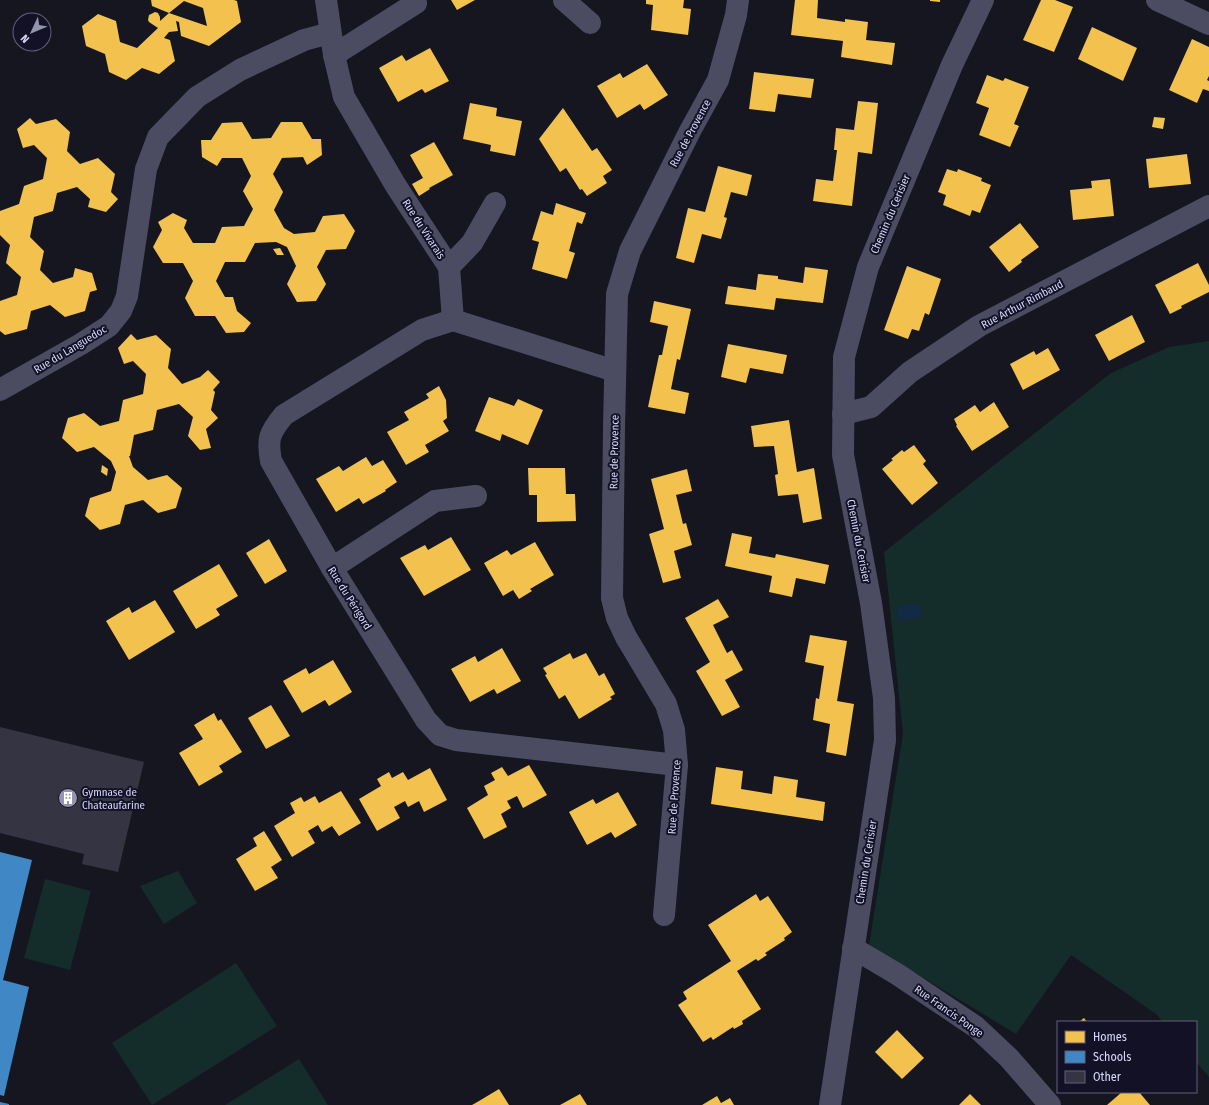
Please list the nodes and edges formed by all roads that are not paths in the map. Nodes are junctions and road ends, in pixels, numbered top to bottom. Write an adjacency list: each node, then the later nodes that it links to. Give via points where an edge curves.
1 (326, 0): 9 (street, Rue du Vivarais)
2 (564, 0): 7 (street)
3 (738, 0): 15 (street, Rue de Provence, via 718,80 630,251 617,294)
4 (983, 0): 17 (street, Chemin du Cerisier, via 952,65 868,267 844,357)
5 (1157, 0): 8 (street)
6 (416, 3): 10 (street)
7 (590, 23)
8 (1209, 24)
9 (330, 33): 10 (street, Rue du Vivarais); 16 (street, Rue du Languedoc, via 304,40 240,70 197,97 158,136 146,170 127,296 121,311 109,326 82,344)
10 (334, 55): 13 (street, Rue du Vivarais, via 344,97 396,186)
11 (494, 203): 13 (street, via 472,243)
12 (1209, 206): 17 (street, Rue Arthur Rimbaud, via 979,326 910,372 871,406)
13 (449, 267): 14 (street, Rue du Vivarais)
14 (453, 320): 15 (street); 19 (street, Rue du Périgord, via 422,330 289,411 274,427 268,446 271,461)
15 (615, 370): 20 (street, Rue de Provence, via 612,598 617,618 626,637 666,704 674,730)
16 (0, 390)
17 (843, 414): 22 (street, Chemin du Cerisier, via 843,455 871,602 884,698 885,740)
18 (476, 496): 19 (street, via 435,502)
19 (332, 568): 20 (street, Rue du Périgord, via 426,720 440,735 456,740)
20 (677, 764): 21 (street, Rue de Provence)
21 (664, 915)
22 (853, 948): 23 (street, Chemin du Cerisier); 24 (street, Rue Francis Ponge, via 976,1027)
23 (830, 1105)
24 (1050, 1105)

